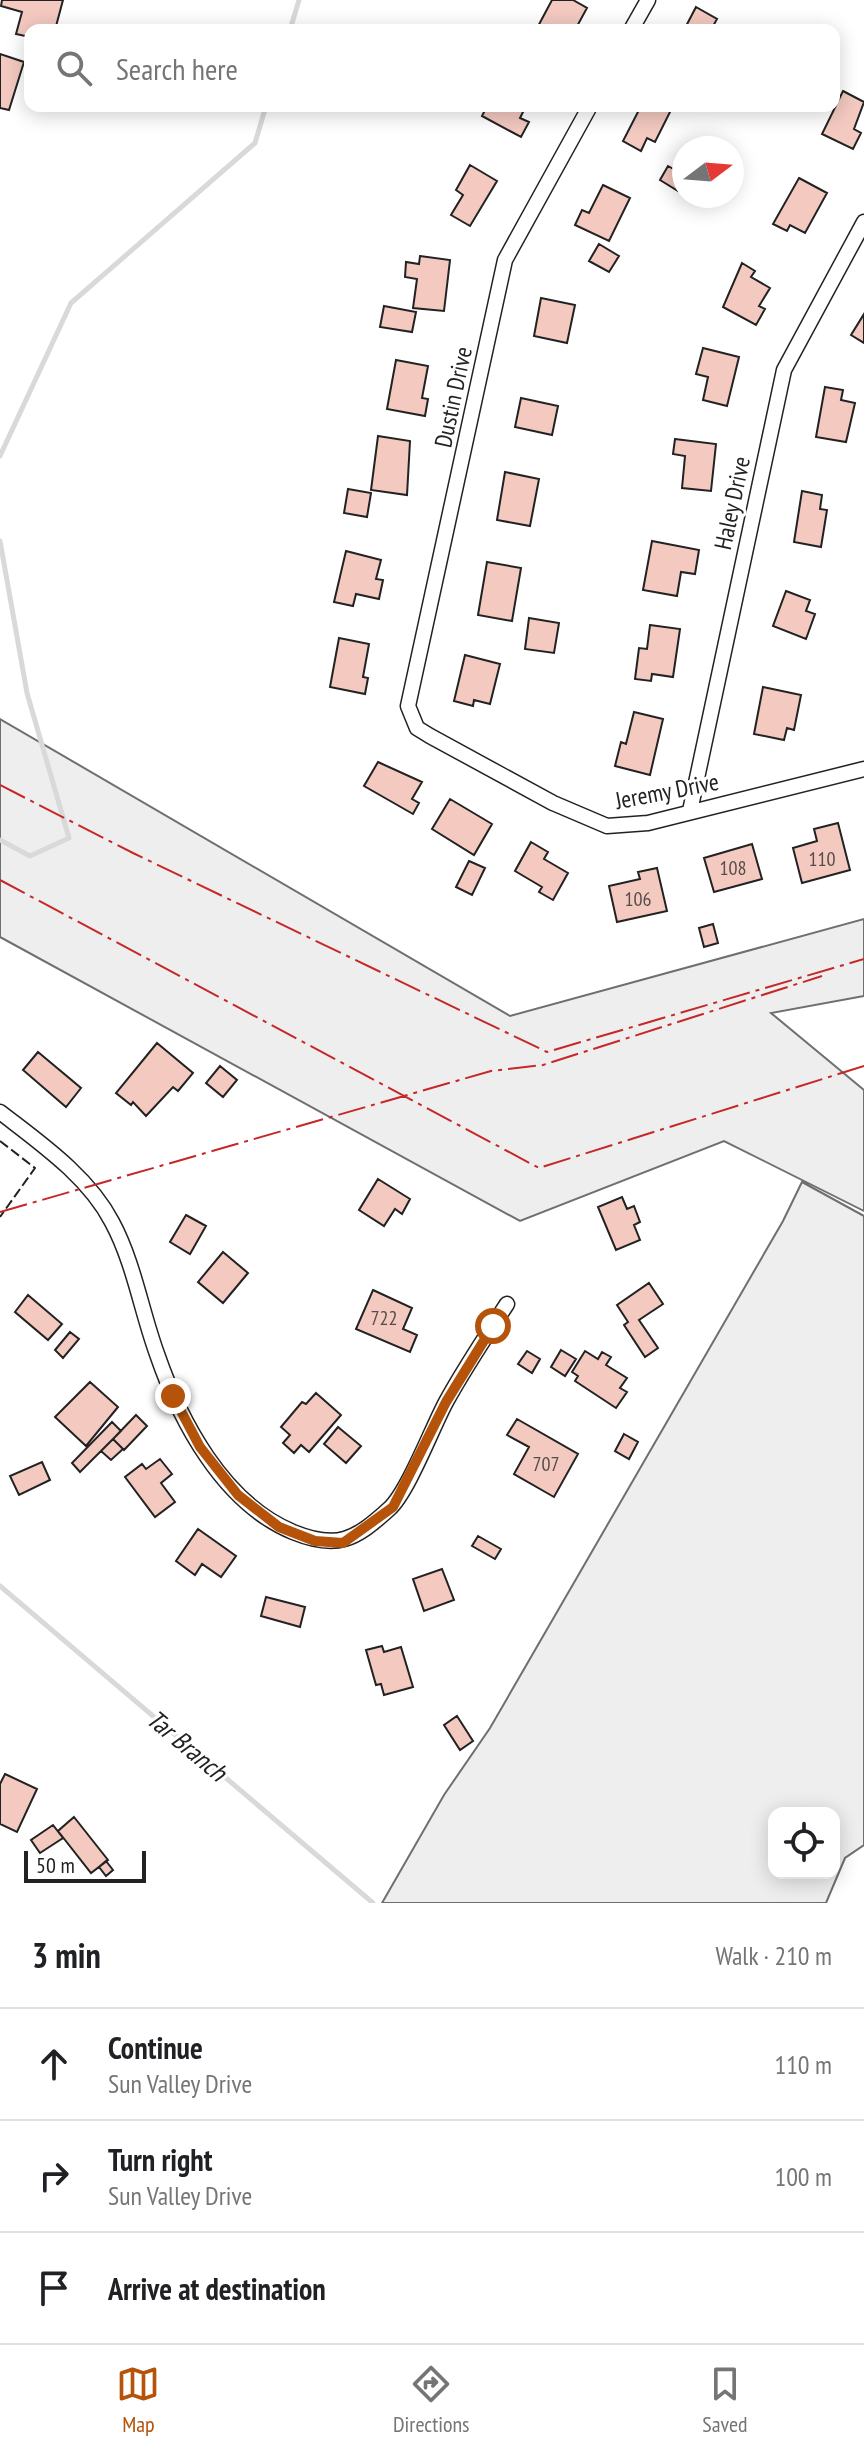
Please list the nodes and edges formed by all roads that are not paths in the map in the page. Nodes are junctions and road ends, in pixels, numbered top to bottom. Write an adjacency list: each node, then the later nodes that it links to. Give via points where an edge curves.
1 (648, 0): 2 (street)
2 (634, 24)
3 (587, 112): 5 (street, Dustin Drive, via 505,260 408,706)
4 (864, 222): 7 (street, Haley Drive, via 784,370)
5 (411, 714): 7 (street, Jeremy Drive, via 417,728 454,750 607,826 648,823)
6 (864, 769): 7 (street, Jeremy Drive)
7 (690, 811)
8 (0, 1112): 9 (street, via 65,1166 112,1221 162,1367 200,1447 238,1495 279,1527 315,1541 343,1543 393,1507 446,1402)
9 (507, 1304)

